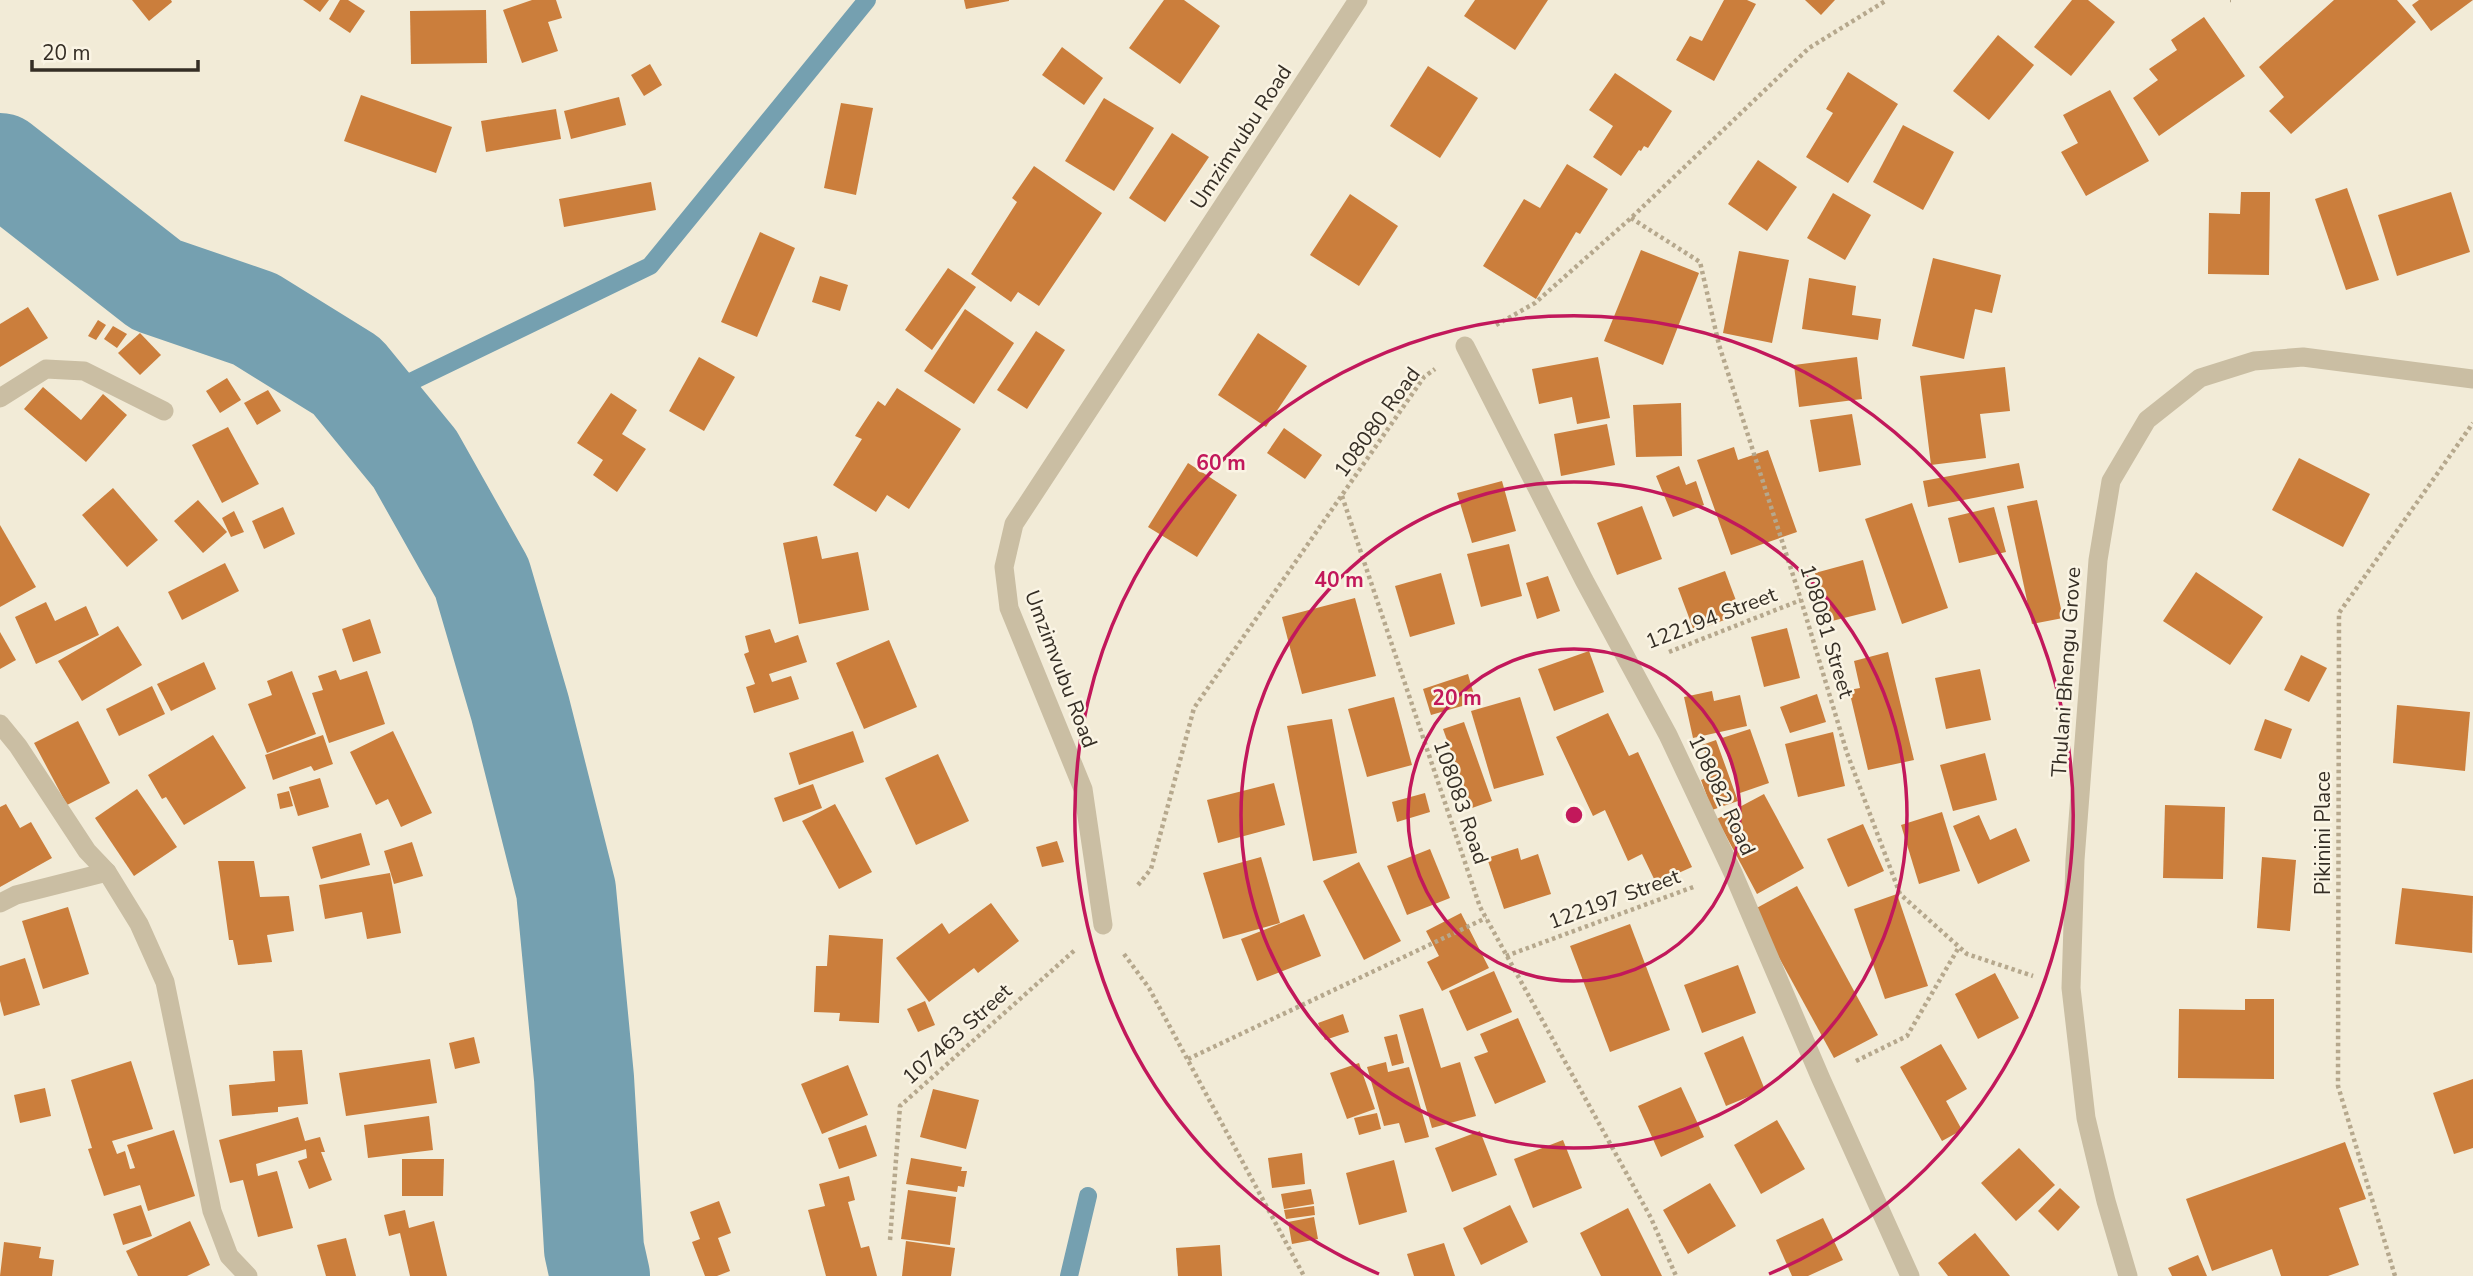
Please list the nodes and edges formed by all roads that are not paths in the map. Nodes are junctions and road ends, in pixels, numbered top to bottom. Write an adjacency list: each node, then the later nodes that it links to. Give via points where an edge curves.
1 (1358, 0): 9 (street, Umzimvubu Road, via 1014,524 1004,567 1009,608 1083,789)
2 (1465, 346): 11 (street, 108082 Road, via 1668,735)
3 (2473, 379): 12 (street, Thulani Bhengu Grove, via 2303,357 2254,361 2200,378 2147,420 2110,481 2098,561 2074,860 2071,988 2086,1118)
4 (0, 398): 5 (street, via 46,369 84,371)
5 (163, 411)
6 (0, 724): 7 (street, via 87,851)
7 (107, 872): 8 (street); 10 (street, via 139,924 165,982 212,1211 229,1256)
8 (0, 903)
9 (1103, 925)
10 (248, 1276)
11 (1910, 1276)
12 (2128, 1276)

